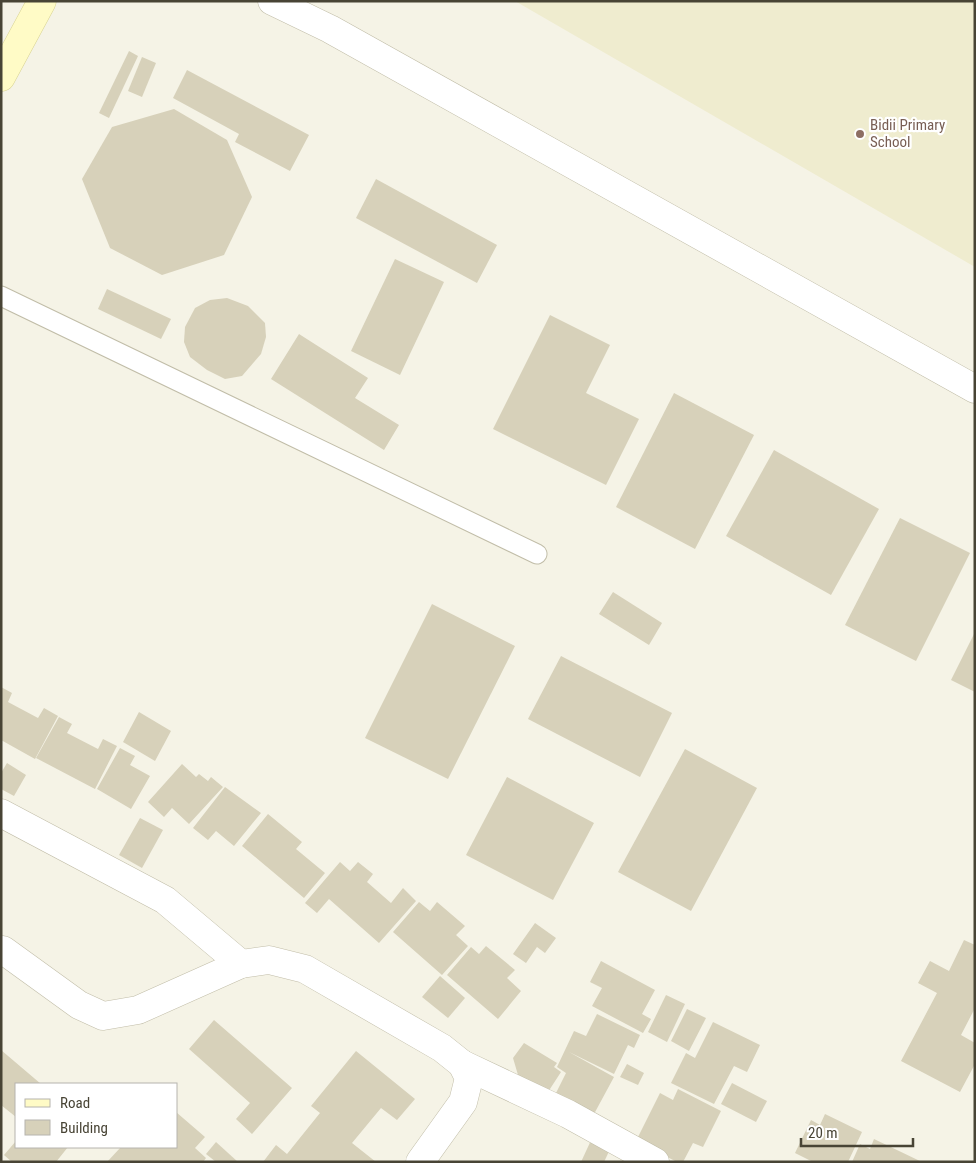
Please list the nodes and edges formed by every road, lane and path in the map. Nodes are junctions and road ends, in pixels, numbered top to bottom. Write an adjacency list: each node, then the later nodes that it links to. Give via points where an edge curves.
1 (272, 1): 5 (street, via 330,29)
2 (41, 2): 3 (main road)
3 (1, 77)
4 (1, 296): 6 (lane)
5 (975, 389)
6 (537, 554)
7 (1, 813): 9 (street, via 165,900)
8 (2, 950): 9 (street, via 79,1005 103,1016 138,1010)
9 (241, 964): 10 (street, via 269,960 305,969 442,1048)
10 (462, 1064): 11 (street, via 469,1078 463,1102); 12 (street, via 568,1114)
11 (420, 1162)
12 (655, 1162)

